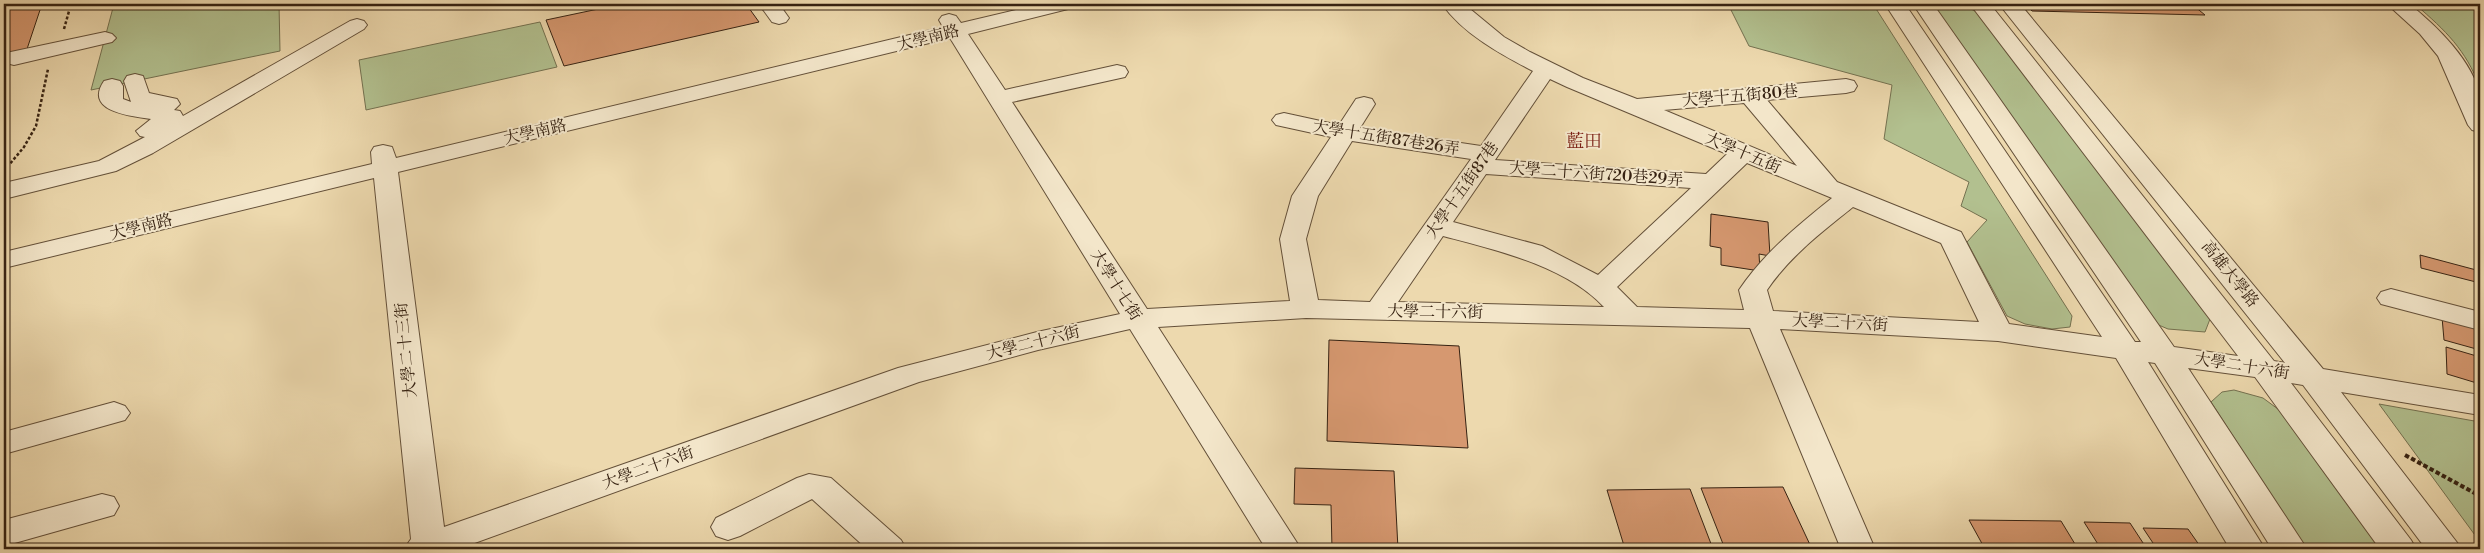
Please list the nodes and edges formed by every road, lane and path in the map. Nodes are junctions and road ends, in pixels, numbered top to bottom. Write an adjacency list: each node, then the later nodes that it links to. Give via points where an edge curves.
1 (71, 4): 13 (path)
2 (1020, 4): 11 (street, 大學南路)
3 (1065, 4): 11 (street, 大學南路)
4 (1452, 4): 15 (street, 大學十五街, via 1471,24)
5 (1894, 4): 48 (street)
6 (1923, 4): 49 (street)
7 (1980, 4): 50 (street, 高雄大學路)
8 (2009, 4): 51 (street, 高雄大學路)
9 (2397, 4): 26 (street, via 2443,47 2454,64)
10 (356, 25): 24 (street)
11 (953, 26): 21 (street, 大學十七街); 29 (street, 大學南路)
12 (105, 38): 13 (street)
13 (58, 47): 14 (street); 31 (path, via 42,82 37,121 26,145)
14 (14, 58)
15 (1546, 69): 23 (street, 大學十五街); 30 (street, 大學十五街87巷)
16 (1117, 72): 21 (street)
17 (135, 81): 24 (street, via 139,97)
18 (112, 86): 32 (street, via 112,102 126,108 172,116 96,159)
19 (1846, 86): 20 (street, 大學十五街80巷)
20 (1750, 95): 23 (street, 大學十五街80巷); 35 (street)
21 (999, 98): 44 (street, 大學十七街)
22 (1364, 104): 27 (street)
23 (1634, 106): 28 (street, 大學十五街)
24 (208, 110): 34 (street, via 107,166)
25 (1284, 120): 27 (street, 大學十五街87巷26弄)
26 (2480, 125)
27 (1345, 133): 30 (street, 大學十五街87巷26弄); 41 (street, via 1305,196 1293,239)
28 (1743, 153): 33 (street); 35 (street, 大學十五街)
29 (384, 160): 37 (street, 大學南路); 38 (street, 大學南路); 60 (street, 大學二十三街)
30 (1483, 160): 33 (street, 大學二十六街720巷29弄); 36 (street, 大學十五街87巷)
31 (4, 172)
32 (4, 181)
33 (1712, 182): 39 (street)
34 (4, 191)
35 (1839, 192): 45 (street, via 1762,275 1753,290); 47 (street, 大學十五街, via 1952,238)
36 (1437, 226): 39 (street, via 1533,252); 42 (street, 大學十五街87巷)
37 (4, 242)
38 (4, 260)
39 (1601, 287): 43 (street)
40 (2392, 298): 46 (street)
41 (1306, 309): 42 (street, 大學二十六街); 44 (street, 大學二十六街)
42 (1378, 310): 43 (street, 大學二十六街)
43 (1626, 314): 45 (street, 大學二十六街)
44 (1137, 319): 60 (street, 大學二十六街, via 909,375); 62 (street, 大學十七街)
45 (1761, 319): 47 (street, 大學二十六街); 63 (street)
46 (2480, 320)
47 (1998, 332): 48 (street, 大學二十六街)
48 (2125, 349): 49 (street, 大學二十六街); 64 (street)
49 (2164, 354): 50 (street, 大學二十六街); 65 (street)
50 (2264, 369): 51 (street, 大學二十六街); 66 (street, 高雄大學路)
51 (2314, 377): 52 (street, 大學二十六街); 67 (street, 高雄大學路)
52 (2480, 406)
53 (114, 413): 54 (street)
54 (4, 443)
55 (2398, 451): 56 (path)
56 (2480, 496)
57 (102, 506): 59 (street)
58 (728, 527): 61 (street, via 809,486 820,486)
59 (4, 534)
60 (426, 548)
61 (889, 549)
62 (1284, 549)
63 (1858, 549)
64 (2248, 549)
65 (2290, 549)
66 (2399, 549)
67 (2445, 549)

